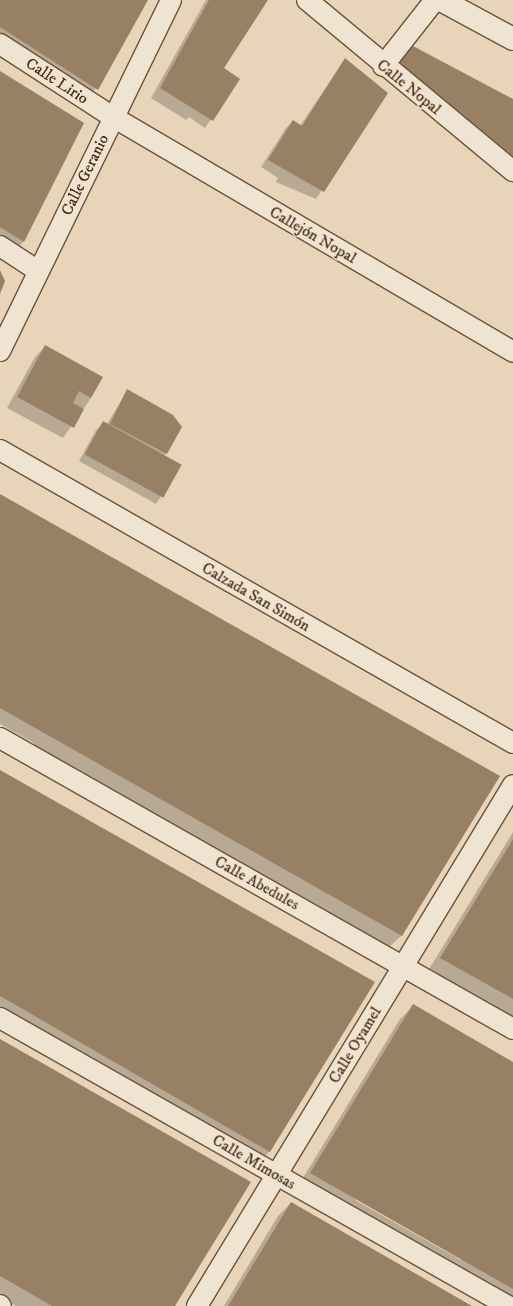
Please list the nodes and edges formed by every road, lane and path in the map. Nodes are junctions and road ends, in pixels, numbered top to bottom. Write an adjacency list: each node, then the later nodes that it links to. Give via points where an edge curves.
1 (171, 0): 8 (street, Calle Geranio)
2 (308, 0): 7 (street, Calle Nopal)
3 (435, 0): 7 (street)
4 (441, 0): 5 (main road)
5 (513, 39)
6 (0, 44): 8 (street, Calle Lirio)
7 (383, 66): 9 (street, Calle Nopal)
8 (113, 118): 11 (street, Calle Geranio); 13 (street, Callejón Nopal)
9 (513, 171)
10 (0, 246): 11 (street)
11 (38, 271): 12 (street, Calle Geranio)
12 (0, 351)
13 (513, 352)
14 (0, 450): 16 (street, Calzada San Simón)
15 (0, 738): 18 (street, Calle Abedules)
16 (513, 743)
17 (513, 785): 18 (street, Calle Oyamel)
18 (404, 965): 20 (street, Calle Abedules); 21 (street, Calle Oyamel)
19 (0, 1018): 21 (street, Calle Mimosas)
20 (513, 1029)
21 (276, 1175): 22 (street, Calle Oyamel); 23 (street, Calle Mimosas)
22 (197, 1306)
23 (508, 1306)

